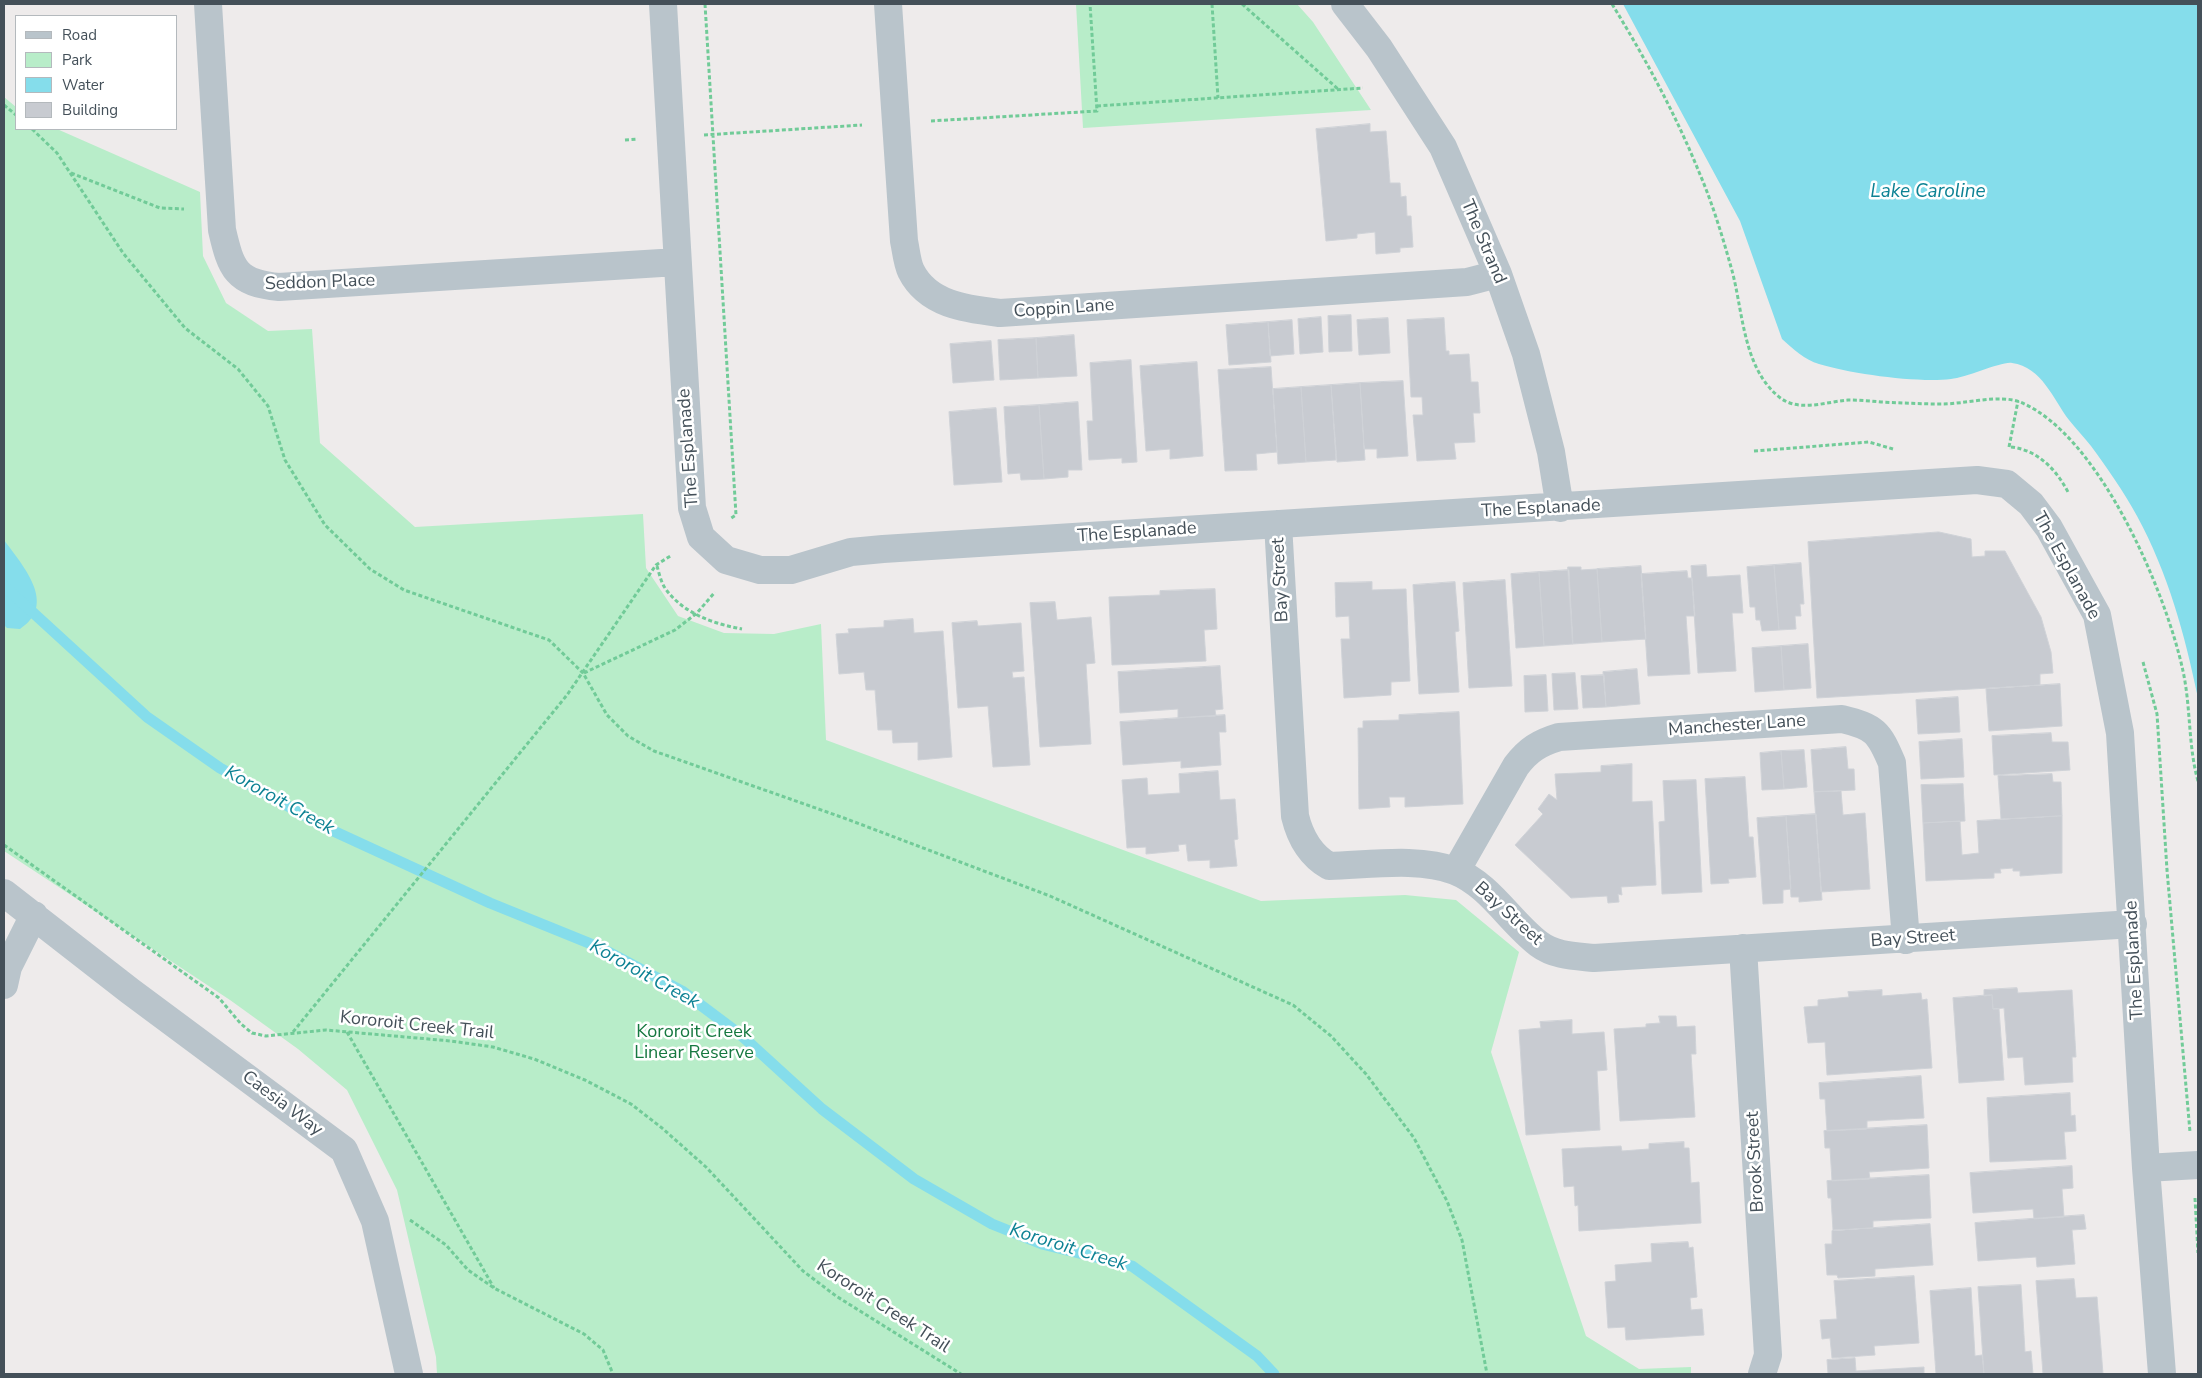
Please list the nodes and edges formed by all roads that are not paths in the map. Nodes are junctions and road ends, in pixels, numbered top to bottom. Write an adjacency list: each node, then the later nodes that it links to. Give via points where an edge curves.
1 (208, 4): 5 (street, Seddon Place, via 222,230 228,257 240,275 256,285 279,288)
2 (663, 4): 5 (street, The Esplanade)
3 (888, 4): 6 (street, Coppin Lane, via 904,241 911,271 929,294 948,304 1000,313 1467,282)
4 (1345, 4): 6 (street, The Strand, via 1378,48 1442,147)
5 (677, 262): 8 (street, The Esplanade, via 692,508 701,537 726,560 760,570 791,570 851,552)
6 (1498, 274): 7 (street, The Strand, via 1526,354 1551,452)
7 (1560, 508): 8 (street, The Esplanade); 12 (street, The Esplanade, via 1977,480 2006,484 2031,504 2049,528 2097,615 2120,733)
8 (1278, 524): 9 (street, Bay Street, via 1295,816 1302,837 1318,859 1330,866 1429,864)
9 (1456, 871): 13 (street, Manchester Lane, via 1516,766 1528,750 1543,742 1559,737 1842,719 1863,724 1882,738 1892,763); 14 (street, Bay Street, via 1474,882 1540,945 1562,955 1594,958)
10 (4, 893): 11 (street, Caesia Way)
11 (34, 915): 15 (street, via 8,967); 18 (street, Caesia Way, via 130,991 344,1150 376,1222)
12 (2133, 924): 13 (street, Bay Street); 17 (street, The Esplanade)
13 (1906, 940): 14 (street, Bay Street)
14 (1743, 948): 19 (street, Brook Street, via 1768,1355)
15 (4, 984)
16 (2198, 1165): 17 (street)
17 (2146, 1168): 20 (street, The Esplanade)
18 (409, 1374)
19 (1762, 1374)
20 (2162, 1374)

